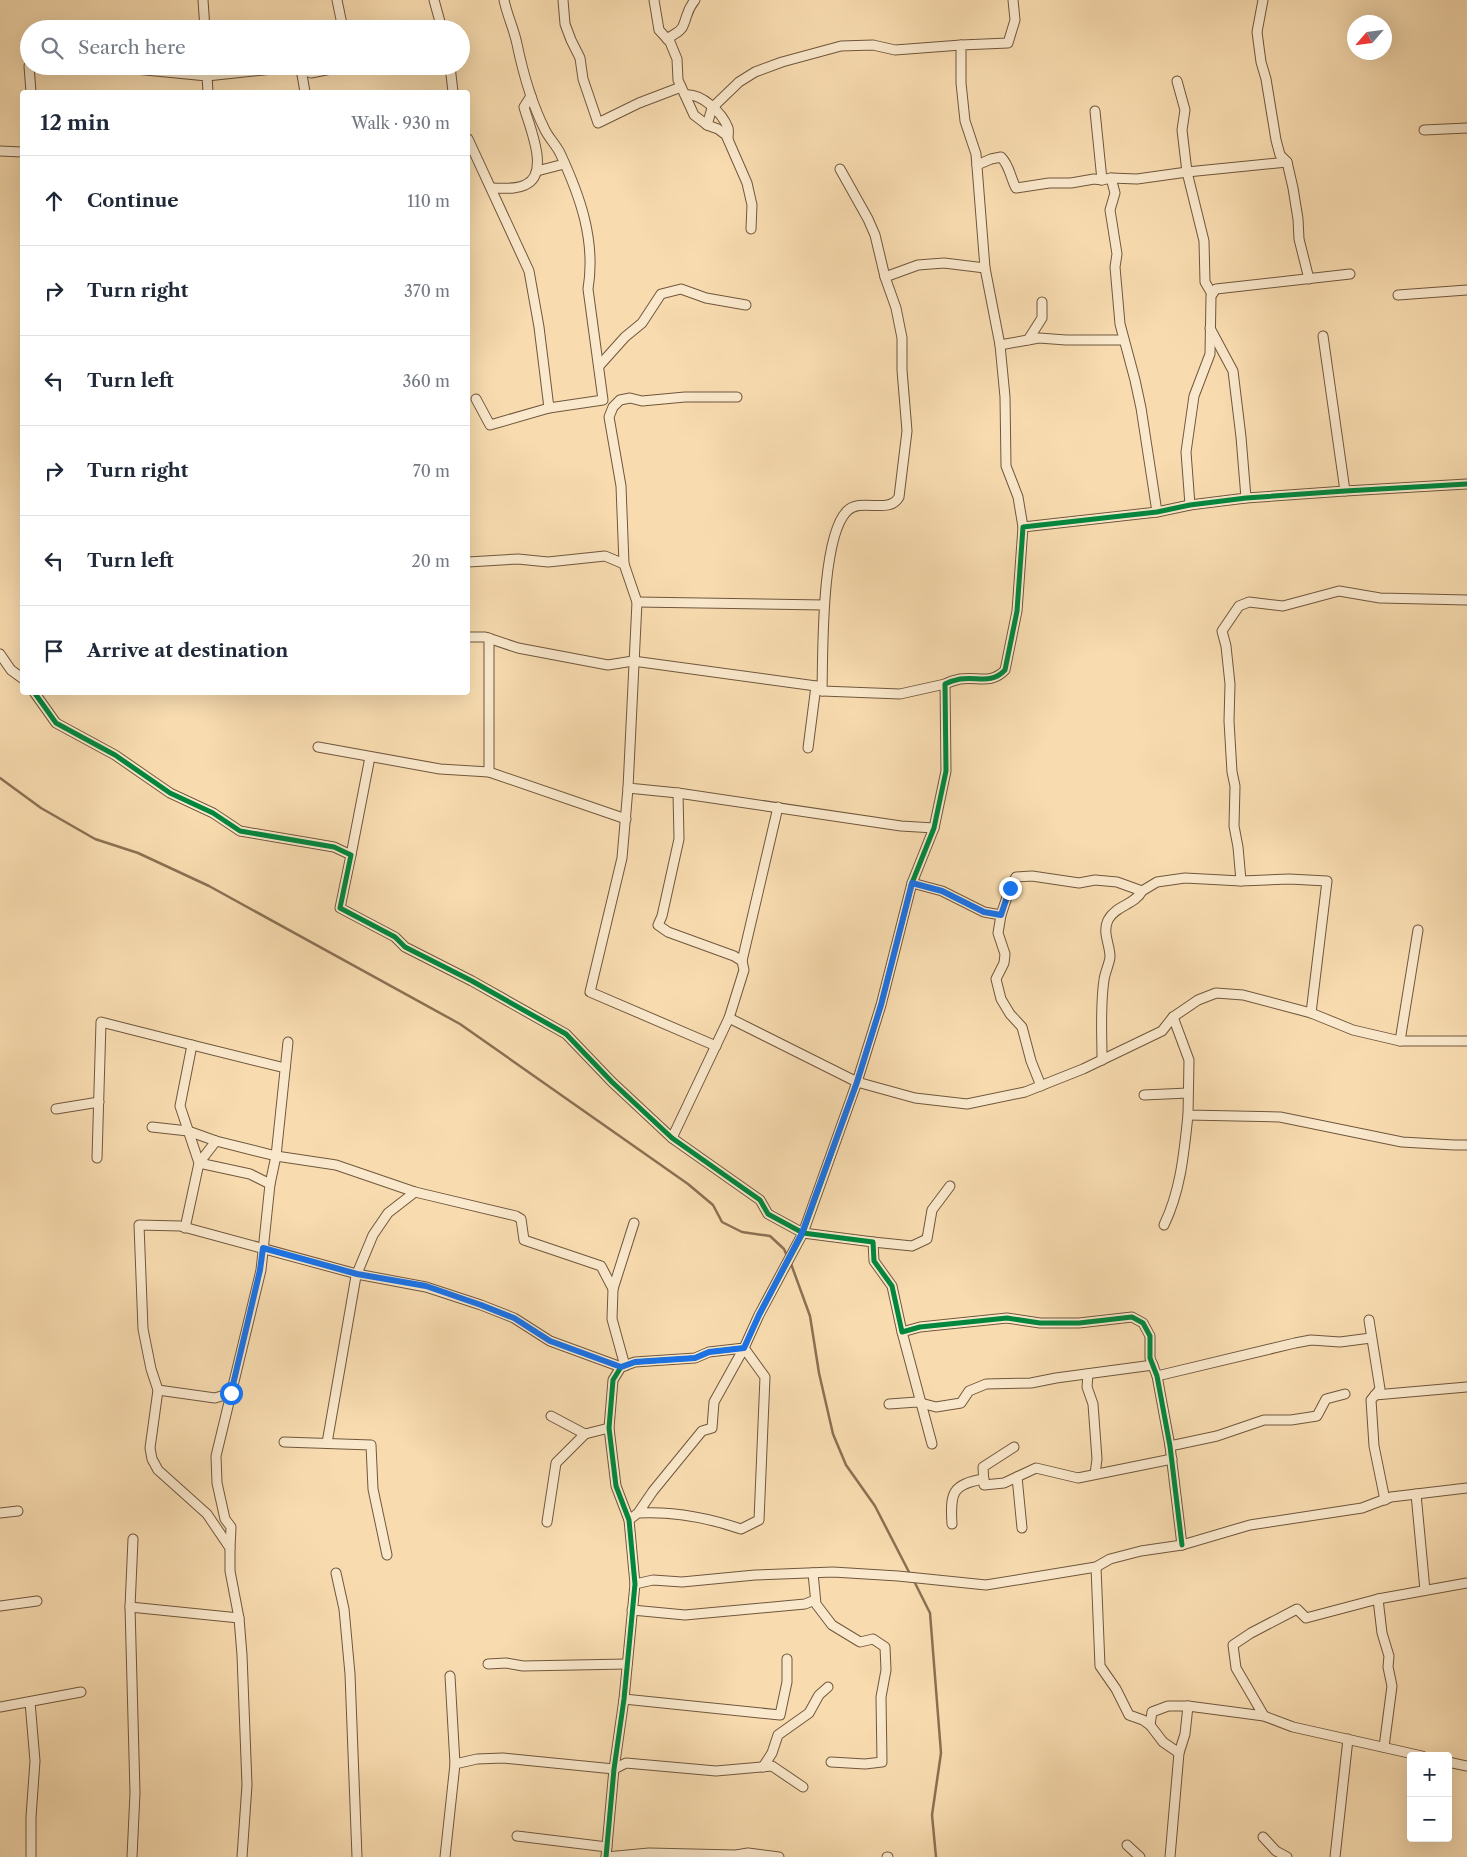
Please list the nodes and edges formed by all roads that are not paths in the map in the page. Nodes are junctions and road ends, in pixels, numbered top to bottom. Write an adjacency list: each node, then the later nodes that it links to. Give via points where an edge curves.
1 (203, 0): 10 (street)
2 (337, 0): 13 (street)
3 (434, 0): 14 (street)
4 (504, 0): 29 (street)
5 (563, 0): 28 (street, via 565,24 580,58 583,79 598,123 639,103)
6 (654, 0): 15 (street, via 659,30)
7 (695, 0): 15 (street, via 685,15 683,26)
8 (1013, 0): 16 (street, via 1015,20 1008,43)
9 (1263, 0): 41 (street, via 1257,32 1261,62 1276,140 1280,155)
10 (204, 16): 11 (street); 12 (street)
11 (204, 20)
12 (206, 20)
13 (341, 20)
14 (440, 20)
15 (667, 39): 28 (street, via 677,59 678,80)
16 (962, 46): 30 (street, via 895,50 873,45 841,46 755,72 739,82); 43 (street, via 965,121)
17 (30, 75): 24 (street)
18 (197, 75): 22 (street)
19 (211, 75): 22 (street)
20 (302, 75): 26 (street)
21 (451, 75): 27 (street)
22 (207, 76): 25 (street)
23 (1177, 81): 46 (street, via 1185,110 1182,130)
24 (31, 90)
25 (208, 90)
26 (305, 90)
27 (453, 90)
28 (683, 91): 30 (street); 32 (street, via 694,115)
29 (532, 96): 35 (street); 36 (street, via 524,106)
30 (712, 108): 32 (street); 37 (street, via 729,130)
31 (1095, 111): 47 (street)
32 (707, 125): 37 (street, via 718,129)
33 (1467, 128): 34 (street)
34 (1424, 130)
35 (545, 131): 36 (street); 42 (street)
36 (533, 137): 45 (street)
37 (728, 140): 49 (street, via 752,205)
38 (470, 142): 48 (street)
39 (0, 151): 40 (street)
40 (20, 152)
41 (1287, 162): 46 (street); 53 (street)
42 (564, 164): 45 (street); 64 (street, via 577,191 588,237 588,288)
43 (977, 165): 47 (street, via 1001,157 1008,164 1016,188); 50 (street)
44 (840, 169): 52 (street, via 868,218)
45 (538, 171): 48 (street, via 524,186)
46 (1187, 172): 47 (street, via 1137,179); 55 (street, via 1204,241 1205,282)
47 (1106, 179): 62 (street, via 1115,193 1110,210)
48 (491, 188): 69 (street, via 529,271)
49 (751, 229)
50 (985, 268): 52 (street, via 944,262 918,265); 63 (street)
51 (1350, 274): 53 (street)
52 (885, 277): 80 (street, via 902,338 907,431 899,497 890,505 860,505 849,509 843,516 831,557)
53 (1309, 279): 55 (street, via 1216,289)
54 (1467, 290): 56 (street)
55 (1212, 294): 59 (street)
56 (1398, 295)
57 (1042, 302): 61 (street, via 1042,318)
58 (746, 304): 64 (street, via 706,298 681,289 661,294 642,323)
59 (1210, 328): 72 (street, via 1233,371); 73 (street, via 1210,354 1194,396 1186,452)
60 (1323, 336): 71 (street)
61 (1028, 340): 62 (street); 63 (street)
62 (1124, 340): 74 (street, via 1141,408)
63 (1000, 345): 75 (street, via 1006,466 1018,496)
64 (599, 366): 67 (street)
65 (737, 397): 68 (street, via 630,398 620,400)
66 (476, 399): 69 (street, via 490,425)
67 (603, 400): 68 (street); 69 (street)
68 (613, 407): 77 (street, via 609,417 621,486)
69 (549, 408)
70 (1467, 484): 71 (street)
71 (1345, 491): 72 (street)
72 (1246, 498): 73 (street)
73 (1190, 505): 74 (street)
74 (1157, 512): 75 (street)
75 (1023, 527): 86 (street, via 1017,611 1004,670 999,676 989,679 960,679)
76 (470, 562): 77 (street, via 518,559 548,562 604,556)
77 (624, 564): 79 (street)
78 (1467, 600): 99 (street, via 1380,598 1339,591 1283,606 1249,602 1239,606 1222,631 1230,684 1234,826)
79 (637, 602): 80 (street); 84 (street)
80 (824, 605): 87 (street)
81 (470, 636): 82 (street)
82 (489, 638): 84 (street, via 518,648 600,664); 92 (street)
83 (0, 654): 85 (street)
84 (633, 661): 87 (street); 93 (street)
85 (20, 677)
86 (945, 684): 87 (street, via 900,694); 97 (street, via 946,771)
87 (819, 688): 90 (street)
88 (36, 695): 98 (street, via 56,723 115,755 170,794 213,813 240,830 334,847)
89 (318, 747): 91 (street)
90 (808, 748)
91 (370, 757): 92 (street, via 440,769); 98 (street)
92 (489, 772): 96 (street)
93 (628, 788): 94 (street); 96 (street)
94 (678, 793): 95 (street); 104 (street, via 679,839 658,925 668,932)
95 (778, 807): 97 (street, via 900,826); 104 (street)
96 (626, 819): 112 (street, via 622,858 590,992)
97 (934, 828): 100 (street)
98 (351, 854): 124 (street, via 340,908 566,1034)
99 (1241, 881): 101 (street, via 1185,878 1157,882); 105 (street, via 1327,881)
100 (912, 883): 102 (street, via 942,891 984,912); 115 (street, via 881,1005)
101 (1142, 891): 102 (street, via 1117,882 1095,880 1079,883 1032,876 1016,877); 113 (street, via 1138,898 1119,907 1108,920 1105,934 1110,960 1104,978 1101,1008)
102 (1001, 915): 116 (street, via 998,933 1005,954 996,979 1001,999 1022,1027)
103 (1418, 930): 108 (street)
104 (742, 960): 107 (street, via 744,970)
105 (1311, 1014): 106 (street, via 1242,995 1216,993 1198,1000); 108 (street, via 1353,1030)
106 (1173, 1017): 113 (street, via 1162,1031); 117 (street, via 1189,1060)
107 (729, 1018): 112 (street); 115 (street)
108 (1400, 1041): 109 (street)
109 (1467, 1041)
110 (288, 1042): 114 (street)
111 (192, 1045): 114 (street); 119 (street, via 101,1022); 123 (street, via 180,1106)
112 (716, 1046): 124 (street)
113 (1102, 1060): 116 (street)
114 (286, 1068): 127 (street)
115 (857, 1082): 116 (street, via 915,1098 967,1104); 136 (street)
116 (1041, 1086)
117 (1188, 1092): 118 (street); 121 (street)
118 (1144, 1096)
119 (99, 1102): 120 (street); 128 (street)
120 (56, 1109)
121 (1188, 1115): 126 (street, via 1280,1117 1402,1142); 134 (street, via 1173,1206)
122 (152, 1126): 123 (street)
123 (188, 1131): 125 (street); 129 (street)
124 (672, 1138): 136 (street, via 760,1200 768,1214)
125 (216, 1141): 127 (street); 129 (street)
126 (1467, 1144)
127 (276, 1156): 130 (street); 132 (street, via 336,1165)
128 (97, 1158)
129 (199, 1163): 130 (street, via 250,1174); 135 (street)
130 (270, 1184): 138 (street)
131 (950, 1186): 137 (street, via 932,1210 926,1239 912,1246)
132 (415, 1192): 139 (street, via 388,1214 373,1235); 140 (street, via 516,1216 521,1219 524,1240 601,1266)
133 (634, 1223): 140 (street)
134 (1164, 1224)
135 (185, 1228): 138 (street); 150 (street, via 139,1225 143,1328)
136 (802, 1233): 137 (street); 144 (street)
137 (873, 1242): 142 (street, via 874,1261 892,1286)
138 (263, 1248): 139 (street); 151 (street)
139 (357, 1274): 146 (street, via 426,1286 481,1305 514,1318 550,1341); 162 (street)
140 (613, 1289): 146 (street, via 612,1318)
141 (1369, 1320): 143 (street)
142 (902, 1332): 145 (street, via 920,1327 1007,1318 1040,1323 1079,1323 1132,1317 1144,1323 1150,1336); 155 (street)
143 (1372, 1338): 148 (street, via 1340,1342 1303,1341); 153 (street, via 1380,1389)
144 (744, 1348): 146 (street, via 709,1352 695,1358 635,1362); 175 (street, via 714,1402 712,1428 702,1431); 175 (street, via 765,1377 759,1520 741,1530 694,1516)
145 (1153, 1365): 147 (street); 148 (street)
146 (623, 1367): 159 (street, via 613,1380)
147 (1088, 1374): 155 (street, via 1031,1384 986,1384 969,1390 961,1403 936,1407); 167 (street, via 1097,1459)
148 (1157, 1376): 165 (street)
149 (1467, 1387): 153 (street)
150 (158, 1390): 154 (street); 182 (street, via 150,1448 152,1459 158,1470 207,1514)
151 (231, 1393): 154 (street); 157 (street)
152 (1345, 1394): 165 (street, via 1326,1399 1317,1416 1264,1420 1217,1436)
153 (1375, 1395): 172 (street, via 1371,1400 1374,1446)
154 (215, 1398): 157 (street)
155 (922, 1403): 156 (street); 163 (street)
156 (889, 1404)
157 (227, 1410): 182 (street, via 216,1456 217,1483 225,1519 231,1527)
158 (551, 1416): 160 (street)
159 (609, 1428): 160 (street); 176 (street, via 616,1486)
160 (585, 1434): 177 (street, via 556,1463)
161 (284, 1442): 162 (street)
162 (327, 1444): 183 (street, via 371,1445 373,1489)
163 (932, 1444)
164 (1014, 1446): 169 (street, via 984,1467)
165 (1170, 1446): 166 (street)
166 (1172, 1459): 167 (street); 181 (street)
167 (1095, 1474): 168 (street, via 1078,1478 1036,1468)
168 (1016, 1478): 169 (street, via 1004,1483 984,1484); 179 (street)
169 (984, 1479): 178 (street, via 969,1481 956,1490 951,1503)
170 (1467, 1488): 171 (street)
171 (1416, 1494): 172 (street); 189 (street)
172 (1385, 1500): 181 (street, via 1362,1508 1250,1525)
173 (18, 1511): 174 (street)
174 (0, 1512)
175 (638, 1513): 176 (street)
176 (629, 1520): 188 (street)
177 (547, 1522)
178 (952, 1524)
179 (1022, 1528)
180 (132, 1539): 194 (street)
181 (1182, 1545): 184 (street, via 1141,1551)
182 (230, 1548): 196 (street, via 230,1571)
183 (387, 1555)
184 (1096, 1567): 186 (street, via 986,1585); 208 (street, via 1100,1666 1129,1715)
185 (336, 1572): 227 (street, via 344,1609 350,1674)
186 (813, 1572): 188 (street, via 682,1582 653,1580); 191 (street)
187 (1467, 1583): 189 (street)
188 (635, 1584): 195 (street)
189 (1425, 1590): 190 (street)
190 (1378, 1599): 207 (street, via 1306,1618 1297,1609 1233,1645 1236,1668); 210 (street, via 1392,1686)
191 (815, 1600): 195 (street, via 805,1604 685,1615); 213 (street, via 832,1625 860,1642 873,1639 885,1647 886,1670 880,1697 882,1762)
192 (37, 1601): 193 (street)
193 (0, 1606)
194 (130, 1607): 196 (street); 225 (street, via 135,1793)
195 (632, 1610): 199 (street)
196 (239, 1618): 226 (street, via 247,1785)
197 (787, 1659): 203 (street, via 787,1682 780,1715)
198 (488, 1664): 199 (street)
199 (627, 1664): 203 (street)
200 (450, 1676): 215 (street)
201 (828, 1687): 217 (street, via 819,1695 809,1713 778,1735)
202 (81, 1692): 204 (street)
203 (624, 1699): 218 (street)
204 (30, 1702): 206 (street); 224 (street, via 35,1762)
205 (1188, 1706): 207 (street); 208 (street, via 1168,1706 1152,1712); 211 (street)
206 (0, 1707)
207 (1264, 1716): 209 (street, via 1293,1727)
208 (1150, 1725): 211 (street, via 1163,1742)
209 (1348, 1739): 210 (street); 234 (street)
210 (1384, 1748): 212 (street)
211 (1179, 1753): 232 (street)
212 (1407, 1753)
213 (831, 1762)
214 (1452, 1763): 216 (street)
215 (455, 1764): 218 (street, via 504,1758); 228 (street)
216 (1467, 1766)
217 (763, 1767): 218 (street, via 716,1771 626,1762); 219 (street, via 772,1766)
218 (614, 1769): 223 (street)
219 (803, 1787)
220 (517, 1836): 223 (street)
221 (1263, 1837): 233 (street)
222 (1127, 1845): 231 (street)
223 (607, 1847): 229 (street)
224 (31, 1857)
225 (132, 1857)
226 (242, 1857)
227 (357, 1857)
228 (445, 1857)
229 (606, 1857): 230 (street, via 649,1853 748,1853)
230 (780, 1857)
231 (1140, 1857)
232 (1170, 1857)
233 (1287, 1857)
234 (1335, 1857)

